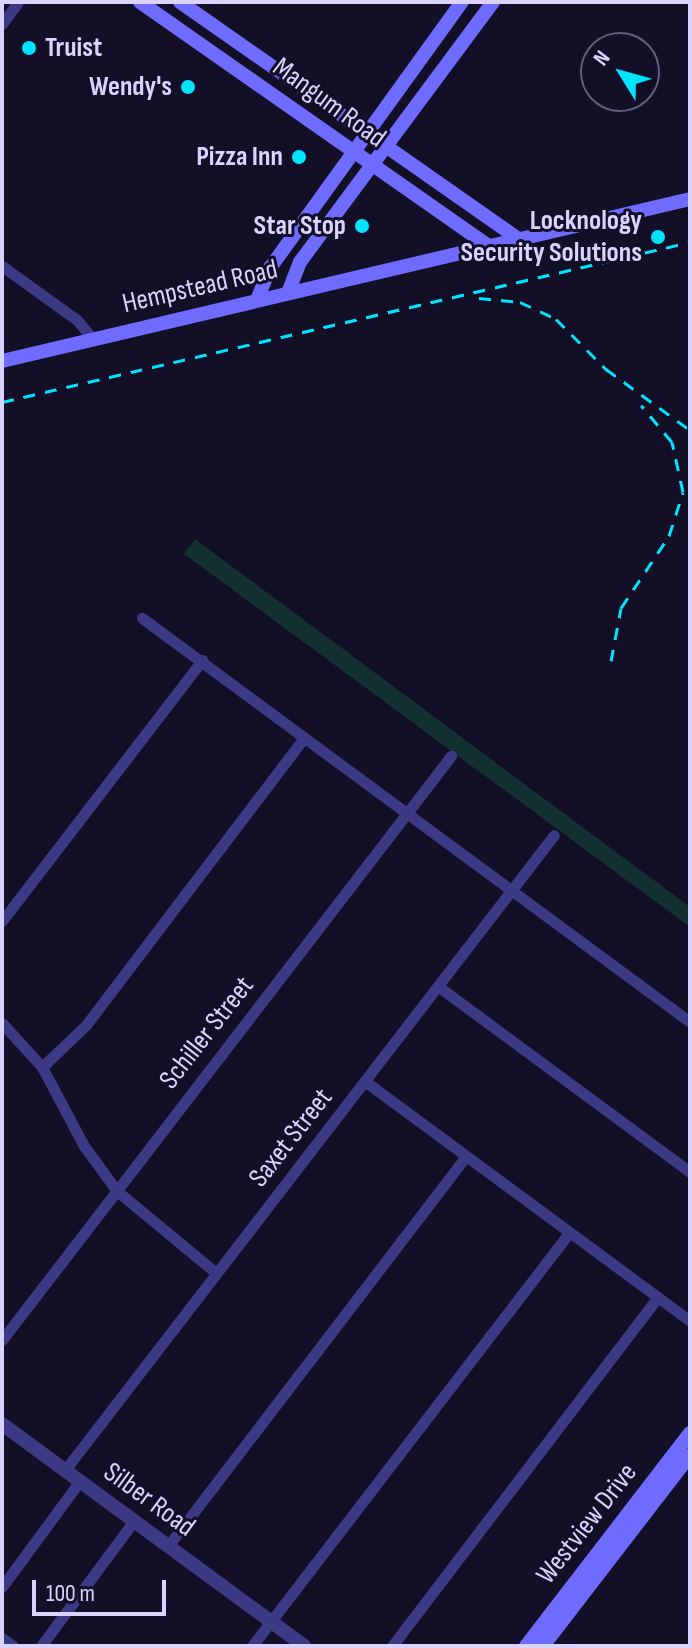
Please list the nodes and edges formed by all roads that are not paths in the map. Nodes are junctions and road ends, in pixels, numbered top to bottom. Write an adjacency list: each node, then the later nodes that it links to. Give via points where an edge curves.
1 (18, 2): 7 (street)
2 (140, 2): 9 (main road, Mangum Road)
3 (180, 2): 8 (main road, Mangum Road)
4 (493, 2): 6 (main road)
5 (460, 4): 6 (main road); 10 (main road)
6 (479, 20): 11 (main road)
7 (2, 24)
8 (244, 48): 9 (main road); 10 (main road, Mangum Road)
9 (231, 65): 12 (main road, Mangum Road)
10 (365, 134): 11 (main road, Mangum Road); 12 (main road)
11 (386, 147): 13 (main road); 17 (main road, Mangum Road)
12 (351, 152): 13 (main road, Mangum Road); 15 (main road)
13 (371, 166): 16 (main road); 18 (main road, Mangum Road)
14 (690, 199): 17 (main road, Hempstead Road)
15 (306, 217): 16 (main road); 21 (main road, via 270,268)
16 (326, 228): 20 (main road, via 300,262)
17 (518, 239): 18 (main road, Hempstead Road)
18 (489, 246): 20 (main road, Hempstead Road)
19 (2, 266): 22 (street, via 77,320)
20 (288, 293): 21 (main road, Hempstead Road)
21 (257, 300): 22 (main road, Hempstead Road)
22 (92, 338): 23 (main road, Hempstead Road)
23 (2, 361)
24 (142, 618): 25 (street)
25 (202, 660): 26 (street); 31 (street)
26 (304, 738): 28 (street); 35 (street, via 86,1025)
27 (451, 756): 28 (street, Schiller Street)
28 (406, 814): 30 (street); 39 (street, Schiller Street)
29 (554, 835): 30 (street, Saxet Street)
30 (512, 889): 32 (street, Saxet Street); 33 (street)
31 (2, 921)
32 (439, 987): 36 (street, Saxet Street); 38 (street)
33 (690, 1022)
34 (2, 1023): 35 (street)
35 (42, 1067): 39 (street, via 84,1146)
36 (366, 1082): 37 (street); 41 (street, Saxet Street)
37 (465, 1157): 40 (street); 52 (street)
38 (690, 1172)
39 (117, 1191): 41 (street); 44 (street, Schiller Street)
40 (569, 1233): 42 (street); 54 (street)
41 (216, 1273): 48 (street, Saxet Street)
42 (657, 1298): 43 (street); 61 (street)
43 (690, 1321)
44 (2, 1340)
45 (2, 1424): 48 (street, Silber Road)
46 (690, 1433): 50 (main road, Westview Drive)
47 (690, 1455): 50 (main road, Westview Drive)
48 (65, 1470): 49 (street, Silber Road)
49 (80, 1481): 51 (street, Silber Road); 53 (street)
50 (647, 1500): 55 (main road, Westview Drive)
51 (134, 1521): 52 (street, Silber Road); 58 (street)
52 (168, 1546): 54 (street, Silber Road)
53 (2, 1587)
54 (270, 1622): 59 (street); 60 (street, Silber Road)
55 (548, 1628): 62 (main road, Westview Drive); 63 (main road, Westview Drive)
56 (2, 1638): 57 (street)
57 (13, 1646)
58 (41, 1646)
59 (252, 1646)
60 (304, 1646)
61 (392, 1646)
62 (526, 1646)
63 (543, 1646)

